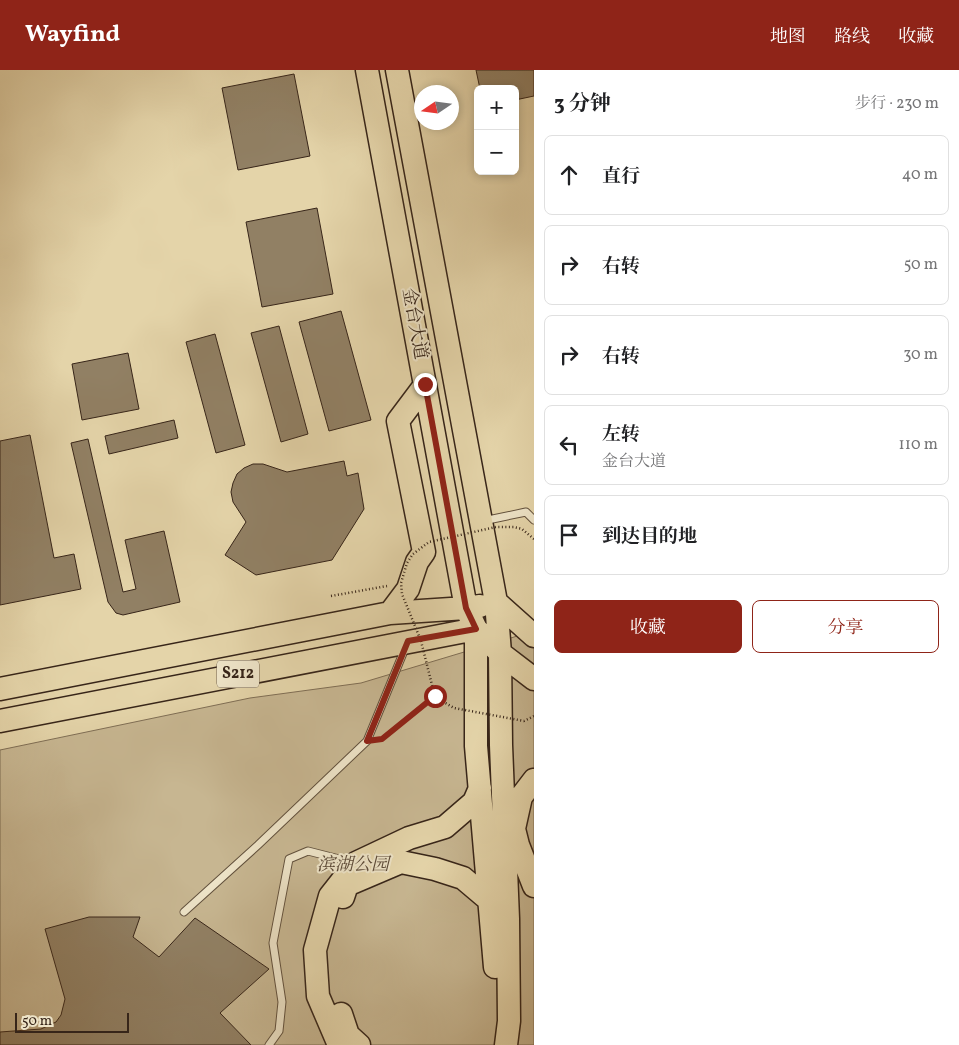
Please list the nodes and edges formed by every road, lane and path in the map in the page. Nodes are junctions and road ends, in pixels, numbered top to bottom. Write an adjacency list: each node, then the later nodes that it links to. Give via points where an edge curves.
1 (367, 70): 3 (main road, 金台大道)
2 (397, 70): 5 (main road, 金台大道)
3 (425, 384): 10 (main road, 金台大道); 11 (main road, via 398,421 424,552 408,589)
4 (534, 520): 5 (lane, via 526,512)
5 (480, 521): 9 (main road, 金台大道)
6 (534, 539): 7 (path, bridge, via 522,529 505,526 429,542 410,559)
7 (401, 583): 8 (path); 18 (path, bridge, via 402,594 422,641)
8 (331, 596)
9 (496, 602): 10 (main road, S212); 13 (main road); 15 (main road, 金台大道)
10 (466, 608): 11 (main road, S212); 12 (main road, 金台大道)
11 (390, 613): 17 (main road, S212)
12 (476, 629): 14 (main road, S212); 15 (main road); 24 (main road, via 476,746)
13 (534, 636)
14 (408, 641): 20 (main road, S212); 21 (lane)
15 (500, 653): 16 (main road); 22 (main road, 金台大道)
16 (534, 679)
17 (0, 689)
18 (435, 696): 19 (path, bridge, via 454,708 524,721); 21 (path, via 382,739)
19 (534, 716)
20 (0, 721)
21 (367, 741): 29 (lane)
22 (501, 745): 25 (main road); 30 (main road)
23 (532, 784): 25 (main road, via 521,797); 27 (main road, via 526,827)
24 (480, 788): 26 (main road, via 474,802 445,826 409,838); 28 (main road)
25 (514, 828): 27 (main road); 30 (main road)
26 (356, 863): 32 (lane, via 308,851 289,859 273,943 282,1002 279,1031); 33 (main road, via 330,896 314,950 318,996)
27 (533, 885)
28 (489, 900): 31 (main road); 34 (main road, via 463,878 401,862 347,885 332,929 328,978 348,1036)
29 (184, 912)
30 (508, 919): 31 (main road)
31 (504, 1019): 35 (main road); 36 (main road)
32 (269, 1045)
33 (339, 1045)
34 (358, 1045)
35 (495, 1045)
36 (506, 1045)

